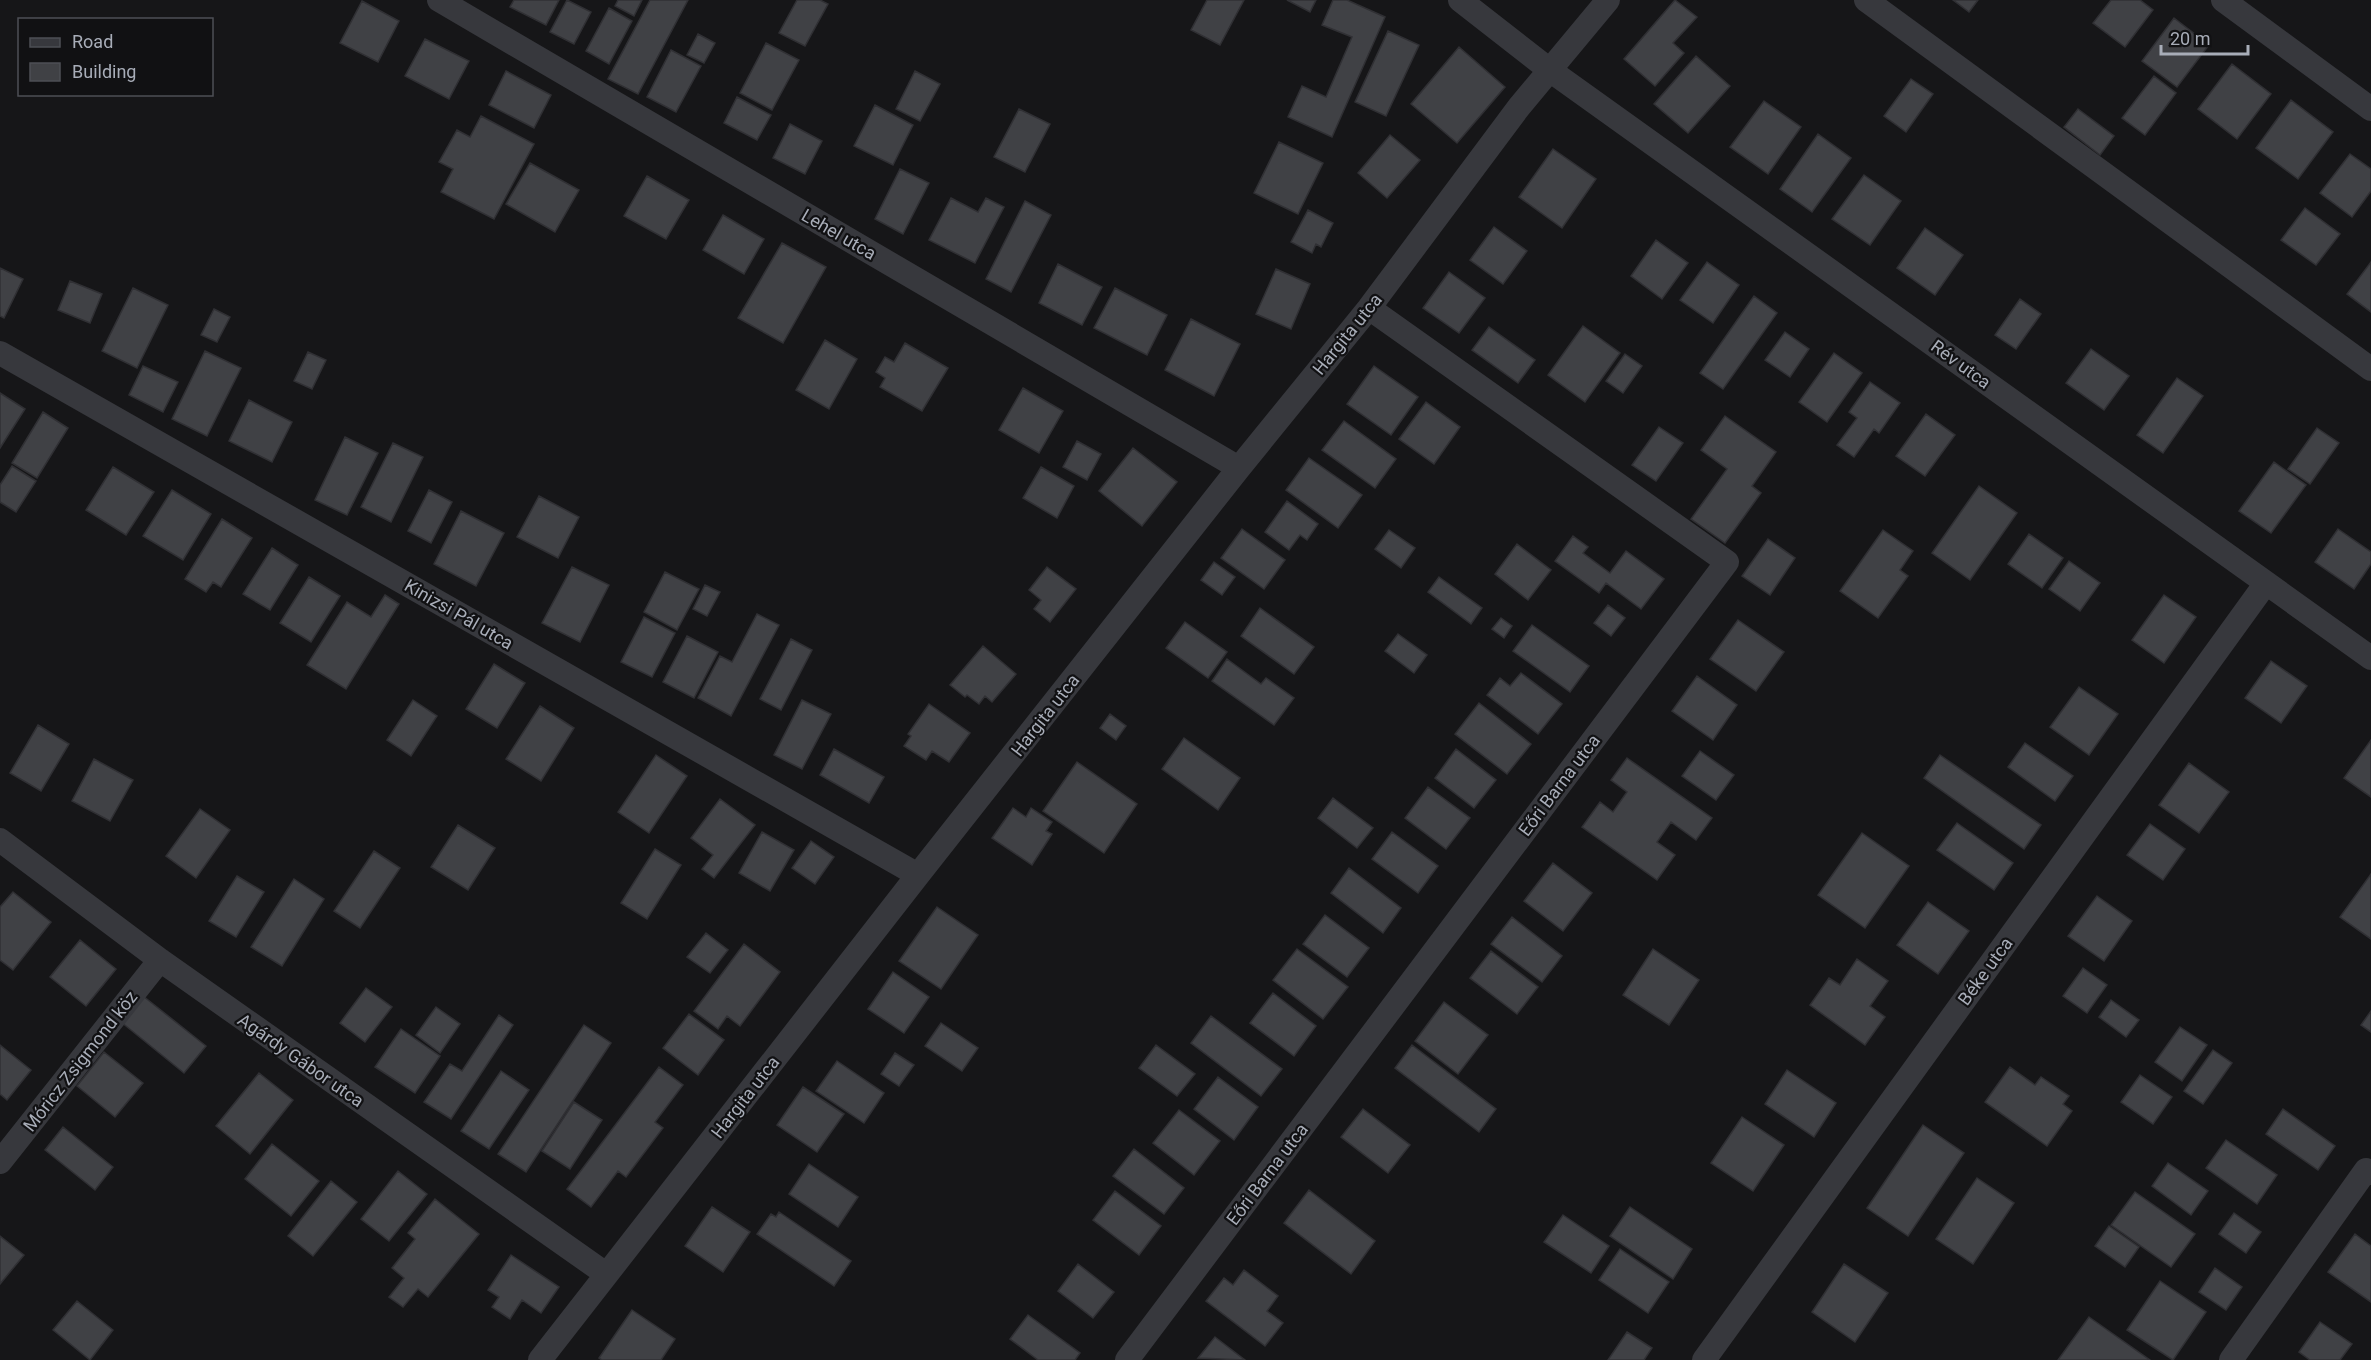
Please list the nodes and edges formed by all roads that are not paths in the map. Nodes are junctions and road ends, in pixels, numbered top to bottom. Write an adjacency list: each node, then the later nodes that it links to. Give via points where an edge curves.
1 (439, 0): 11 (street, Lehel utca)
2 (1460, 0): 6 (street, Rév utca)
3 (1608, 0): 6 (street, Hargita utca)
4 (1866, 0): 10 (street)
5 (2223, 0): 7 (street)
6 (1551, 71): 8 (street, Hargita utca, via 1520,106); 12 (street, Rév utca)
7 (2371, 109)
8 (1369, 308): 11 (street, Hargita utca); 21 (street, Eőri Barna utca, via 1728,562)
9 (0, 353): 15 (street, Kinizsi Pál utca)
10 (2371, 369)
11 (1239, 468): 15 (street, Hargita utca)
12 (2266, 583): 13 (street, Rév utca); 22 (street, Béke utca)
13 (2371, 658)
14 (0, 840): 16 (street, Agárdy Gábor utca)
15 (918, 874): 19 (street, Hargita utca)
16 (160, 960): 17 (street, Móricz Zsigmond köz); 19 (street, Agárdy Gábor utca)
17 (0, 1162)
18 (2371, 1173): 23 (street, via 2367,1170)
19 (606, 1274): 20 (street, Hargita utca)
20 (540, 1360)
21 (1127, 1360)
22 (1704, 1360)
23 (2231, 1360)

